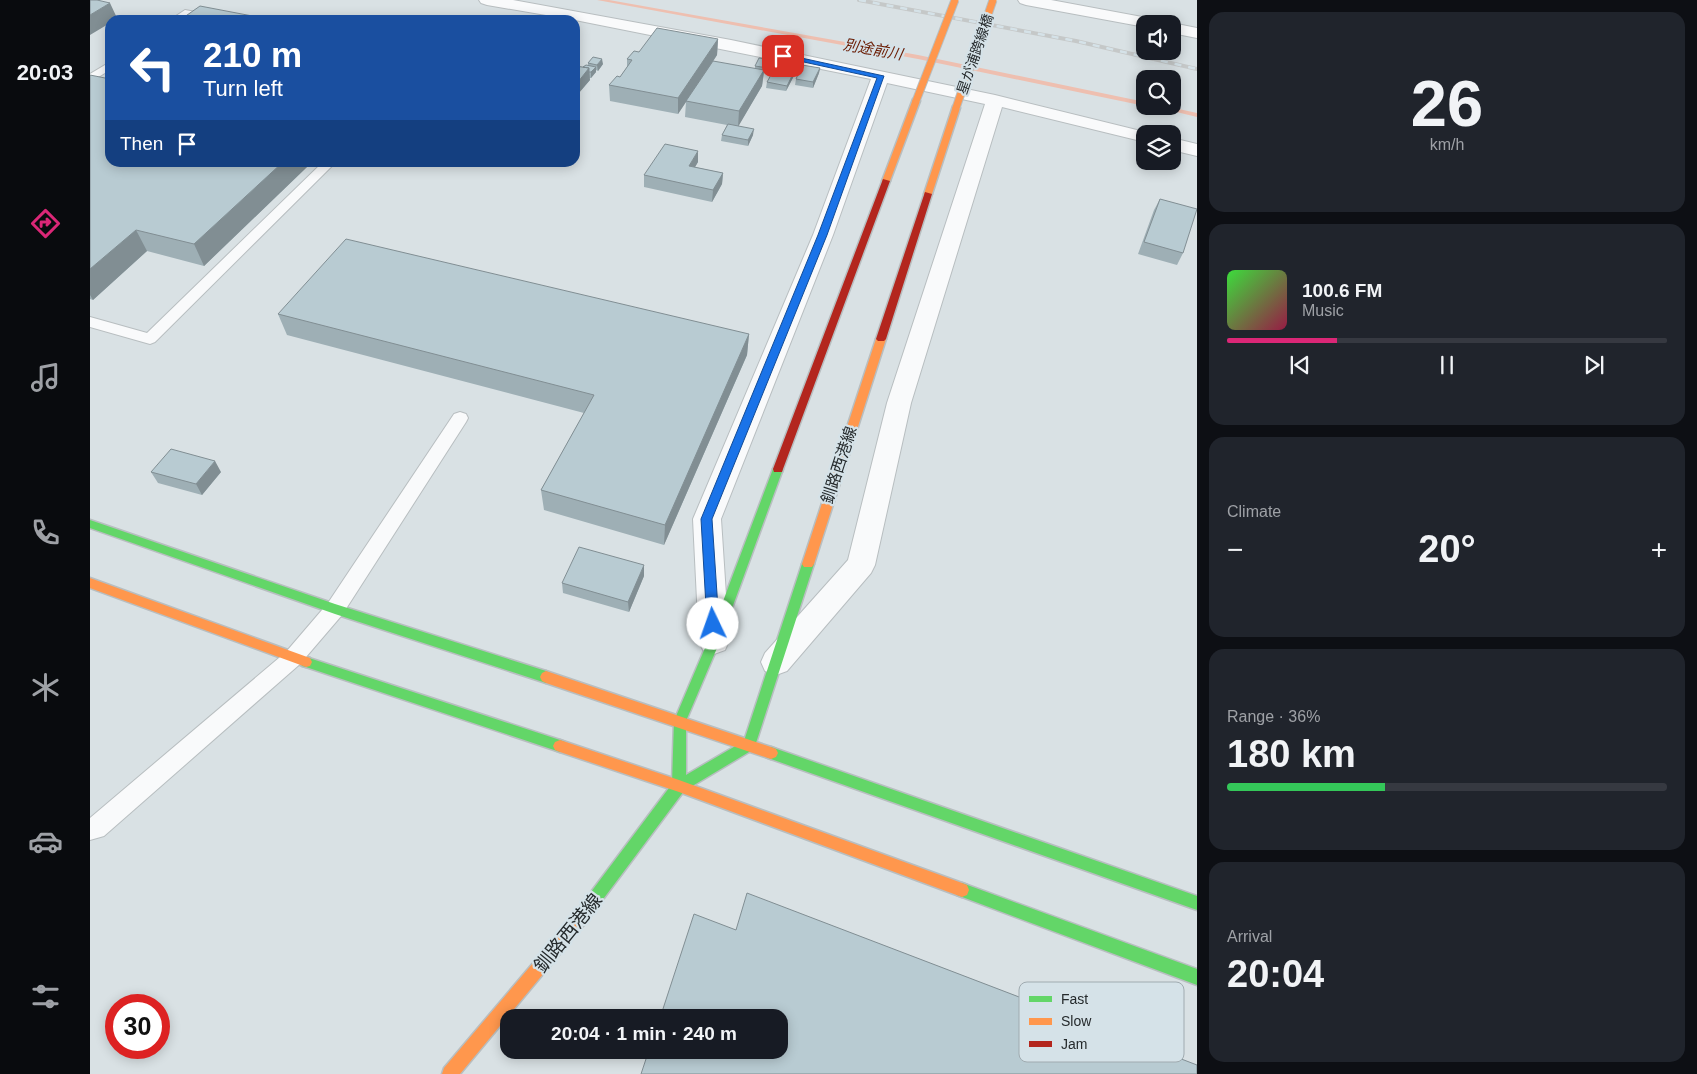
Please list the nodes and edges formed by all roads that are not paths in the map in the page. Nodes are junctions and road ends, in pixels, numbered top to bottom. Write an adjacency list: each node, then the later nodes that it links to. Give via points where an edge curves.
1 (487, 0): 7 (street)
2 (955, 0): 26 (main road, bridge)
3 (993, 0): 16 (main road, 星が浦跨線橋, bridge)
4 (1026, 0): 9 (street)
5 (182, 15): 6 (lane)
6 (196, 15)
7 (571, 15)
8 (580, 17): 13 (street)
9 (1136, 21)
10 (1181, 30): 11 (street)
11 (1197, 33)
12 (105, 68): 14 (lane)
13 (881, 76): 15 (street); 26 (street, via 823,235 707,519)
14 (90, 79)
15 (995, 100): 17 (street); 28 (street, via 899,403 862,565)
16 (956, 108): 28 (main road, 釧路西港線)
17 (1136, 134)
18 (1181, 146): 19 (street)
19 (1197, 150)
20 (325, 167): 21 (lane, via 150,339)
21 (90, 322)
22 (460, 418): 25 (lane)
23 (90, 524): 25 (main road)
24 (90, 583): 27 (main road)
25 (335, 609): 27 (lane); 29 (main road)
26 (714, 641): 29 (main road)
27 (293, 658): 31 (main road); 32 (lane, via 96,828)
28 (775, 663): 30 (main road, 釧路西港線)
29 (680, 721): 30 (main road); 31 (main road)
30 (749, 745): 31 (main road, 釧路西港線); 33 (main road)
31 (679, 786): 34 (main road); 35 (main road, 釧路西港線, via 589,908)
32 (90, 829)
33 (1197, 903)
34 (1197, 977)
35 (450, 1074)

